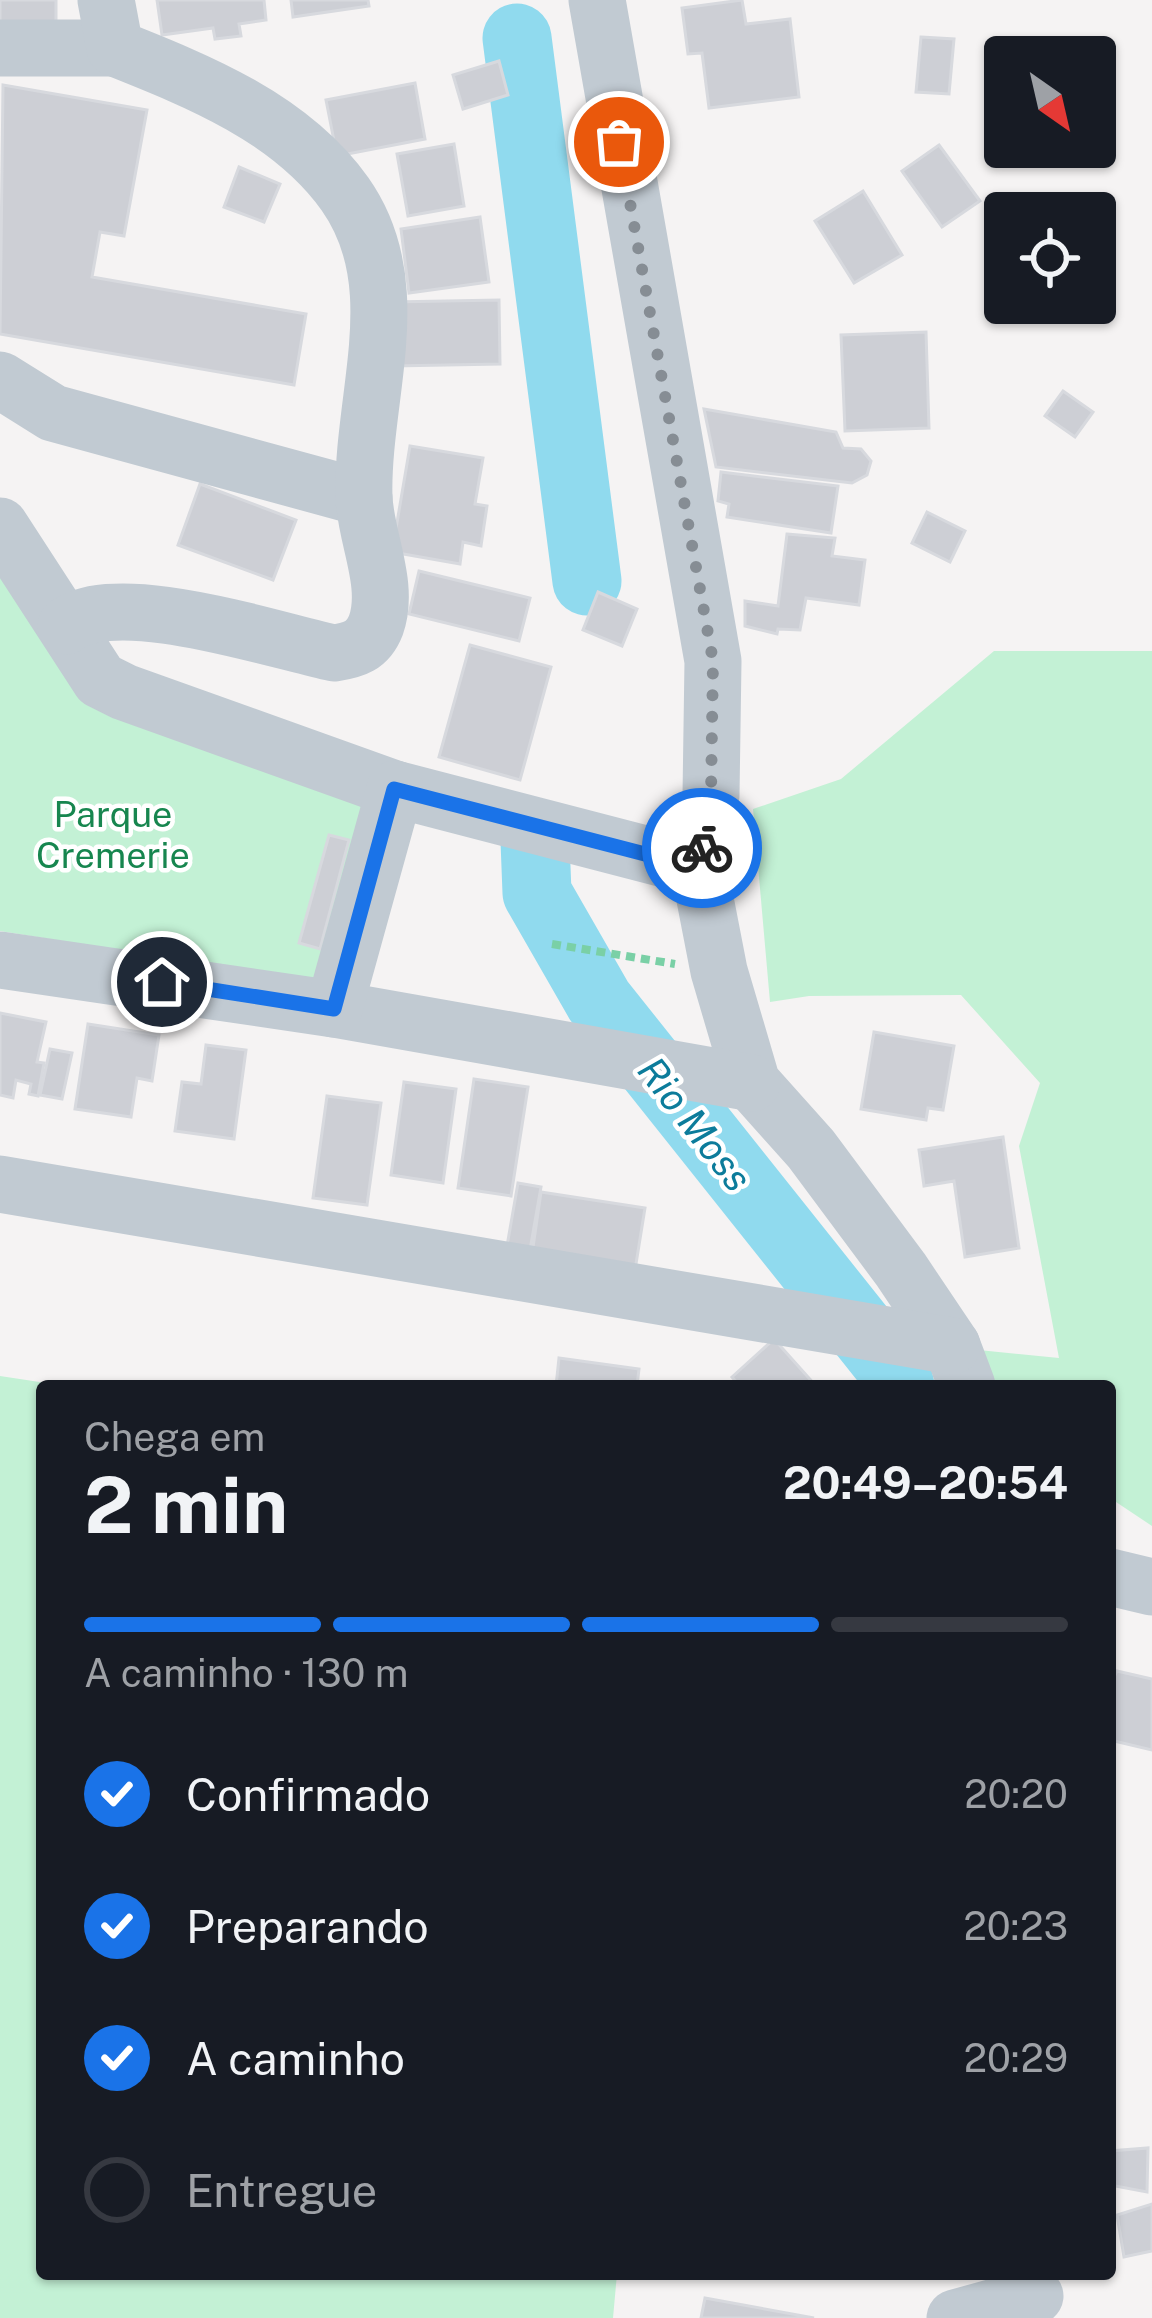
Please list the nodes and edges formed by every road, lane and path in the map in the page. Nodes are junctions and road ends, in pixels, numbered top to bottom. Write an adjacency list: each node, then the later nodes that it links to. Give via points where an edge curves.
1 (597, 0): 9 (street, via 713,661 711,795)
2 (111, 24): 3 (street); 5 (street, via 270,122 344,192 362,223 376,259 379,357)
3 (0, 48)
4 (0, 380): 5 (street, via 53,413)
5 (364, 498): 7 (street, via 381,603 370,638 357,649 334,653 137,611 94,611)
6 (0, 526): 7 (street)
7 (66, 626): 8 (street, via 100,680 124,692)
8 (394, 789): 9 (street); 13 (street)
9 (699, 868): 12 (street)
10 (552, 944): 12 (path)
11 (0, 960): 13 (street)
12 (719, 970): 14 (street)
13 (334, 1009): 14 (street)
14 (751, 1083): 16 (street, via 811,1150)
15 (0, 1184): 16 (street, via 802,1319)
16 (956, 1359)
17 (1116, 1578): 18 (street)
18 (1152, 1587)

